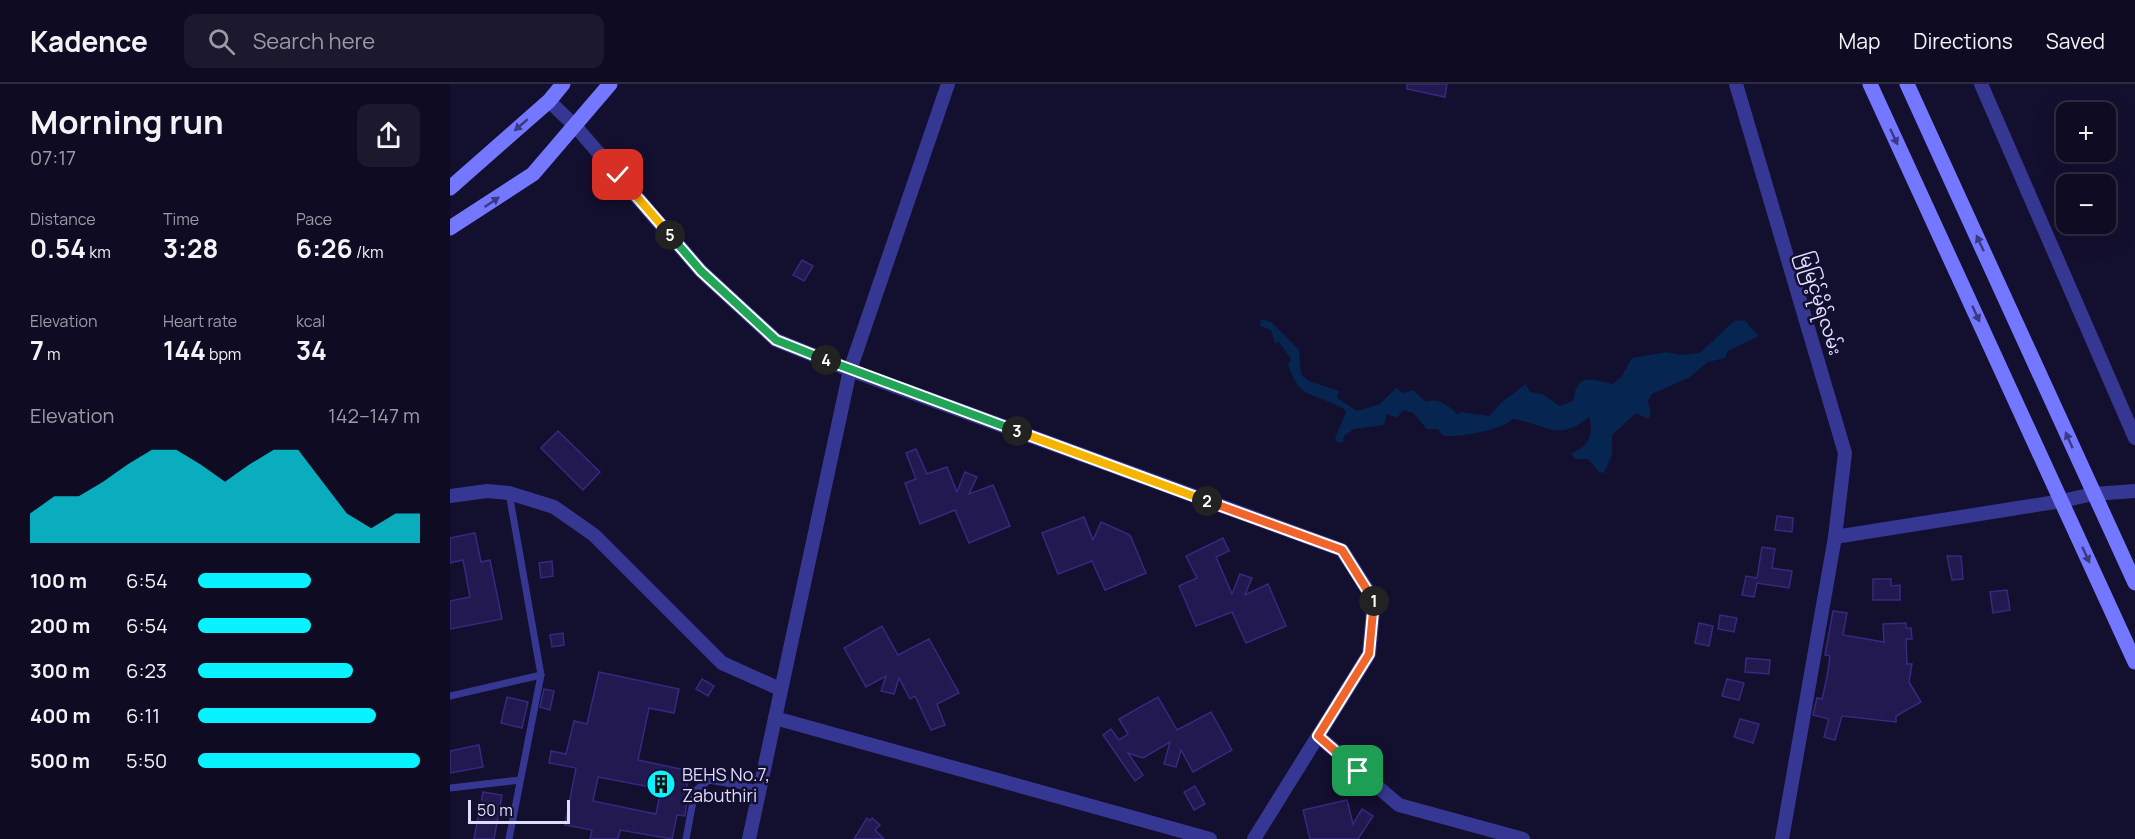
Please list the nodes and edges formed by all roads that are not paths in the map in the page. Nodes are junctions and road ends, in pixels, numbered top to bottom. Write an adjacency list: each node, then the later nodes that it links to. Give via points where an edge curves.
1 (562, 84): 8 (main road)
2 (610, 84): 9 (main road)
3 (948, 84): 12 (street)
4 (1736, 84): 19 (street, မြမြင့်မိုရ်လမ်း, via 1845,453)
5 (1870, 84): 18 (main road, one-way to 18)
6 (1907, 84): 16 (main road, one-way to 6)
7 (1981, 84): 13 (street)
8 (549, 101): 9 (street); 10 (main road, one-way to 10)
9 (576, 127): 11 (main road, one-way to 9, via 533,174); 12 (street, via 701,271 776,340)
10 (450, 188)
11 (450, 228)
12 (850, 370): 23 (street); 26 (street, via 1342,550 1374,600 1369,654)
13 (2135, 438)
14 (2135, 491): 16 (street)
15 (509, 493): 17 (street, via 487,491); 22 (lane); 23 (street, via 554,507 594,535 722,663)
16 (2093, 494): 18 (street); 20 (main road)
17 (450, 496)
18 (2062, 501): 19 (street); 21 (main road, one-way to 21)
19 (1835, 537): 36 (street, မြမြင့်မိုရ်လမ်း)
20 (2135, 583)
21 (2135, 662)
22 (541, 675): 24 (lane); 27 (lane)
23 (780, 690): 25 (street)
24 (450, 696)
25 (775, 718): 29 (street); 33 (street)
26 (1318, 736): 34 (street); 35 (street, via 1399,806)
27 (520, 780): 28 (lane); 31 (lane)
28 (450, 788)
29 (760, 789): 30 (lane, via 709,780 695,791); 32 (street)
30 (688, 838)
31 (509, 839)
32 (749, 839)
33 (1210, 839)
34 (1254, 839)
35 (1523, 839)
36 (1782, 839)

